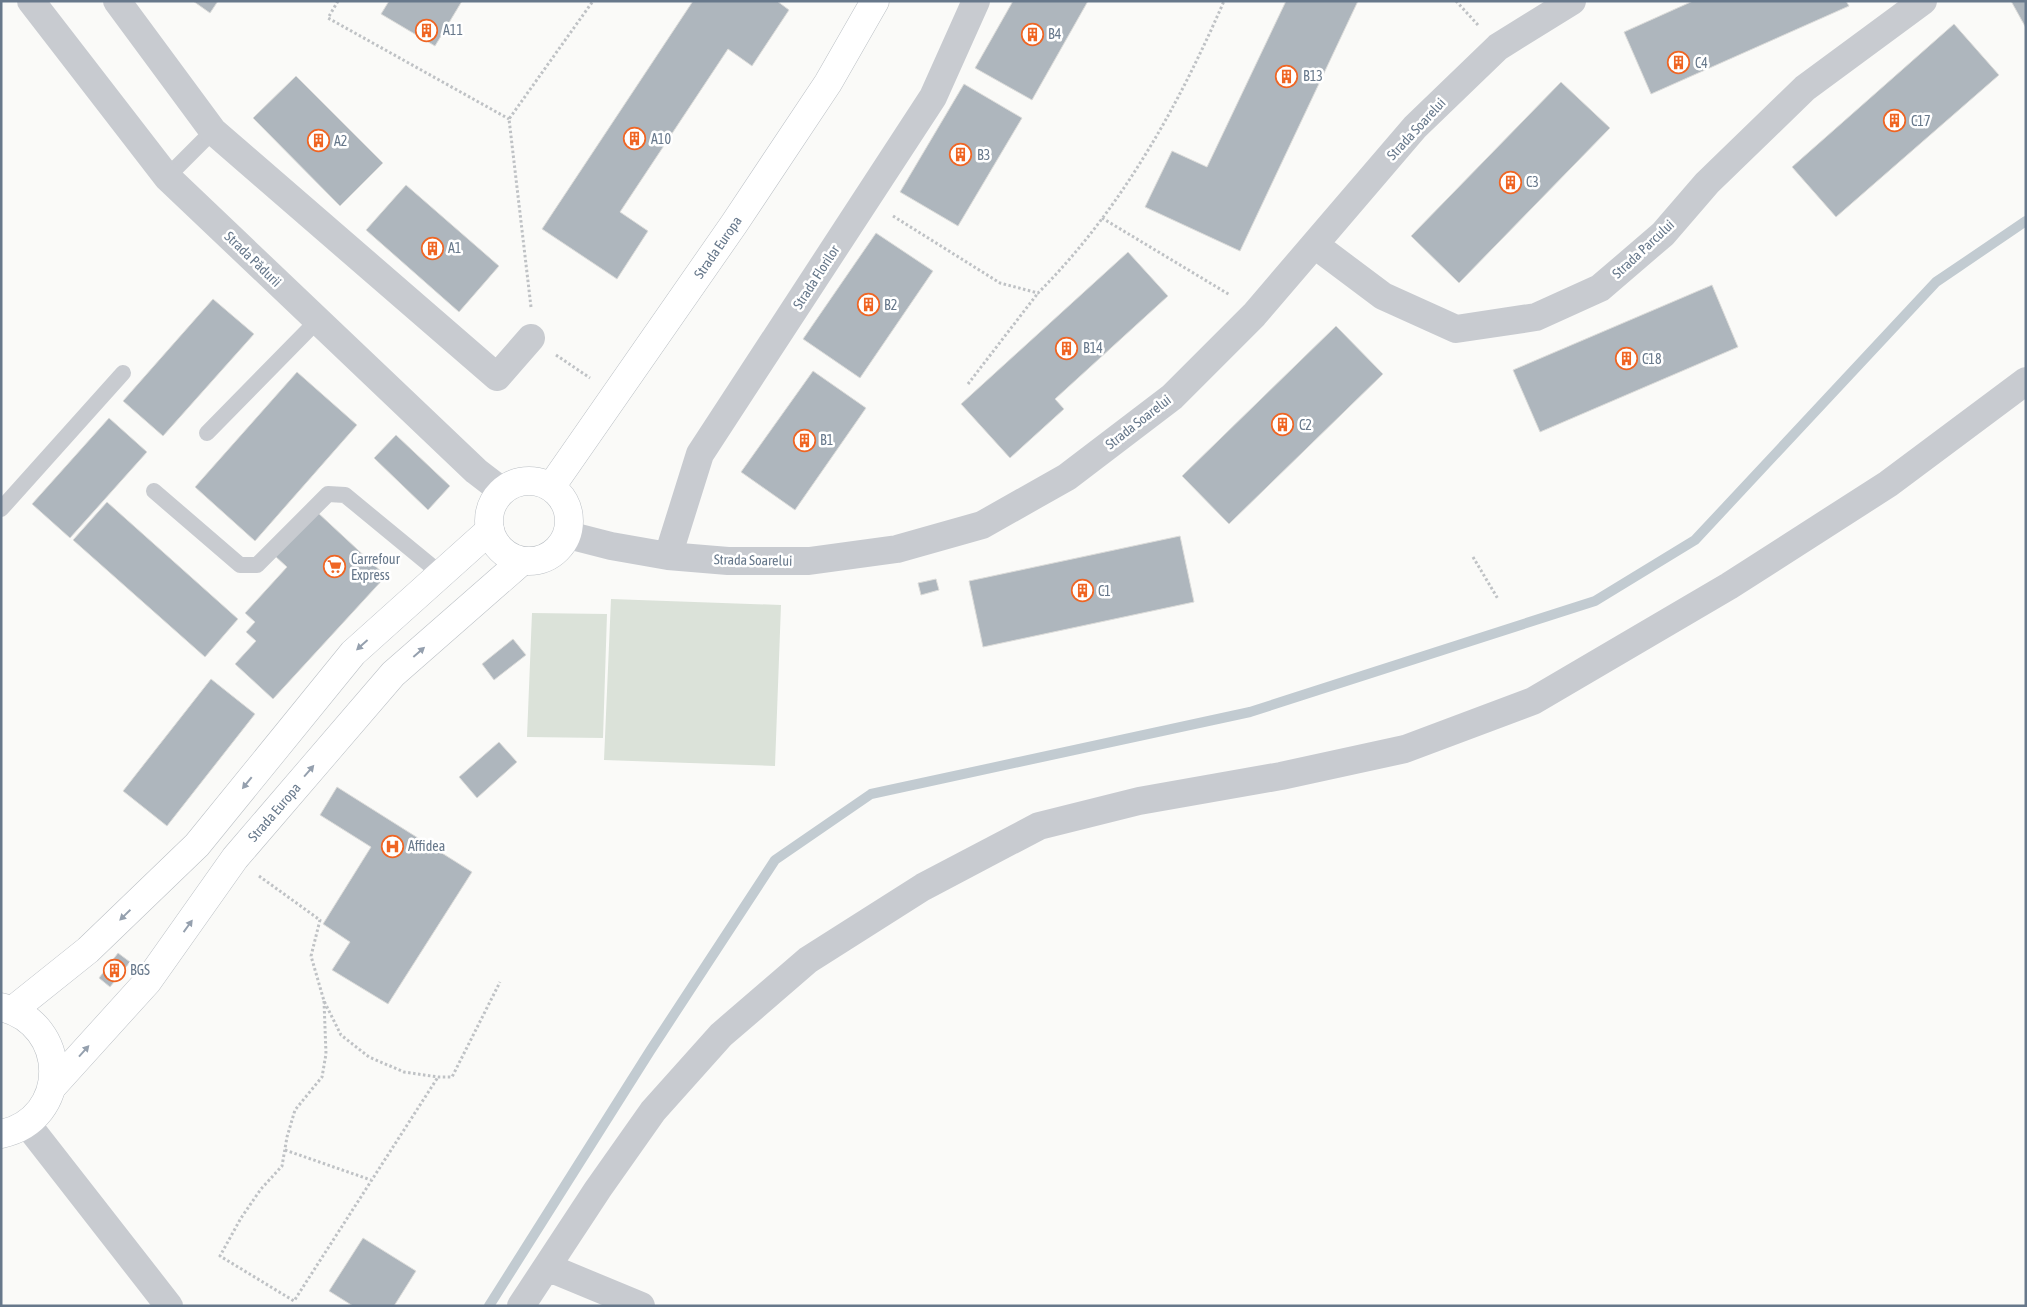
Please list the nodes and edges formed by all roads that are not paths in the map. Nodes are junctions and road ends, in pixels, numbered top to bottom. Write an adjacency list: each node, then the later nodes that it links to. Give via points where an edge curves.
1 (31, 1): 8 (street, Strada Pădurii)
2 (117, 1): 7 (street)
3 (875, 1): 15 (street, Strada Europa, via 828,83)
4 (976, 1): 21 (street, Strada Florilor, via 933,97 700,454)
5 (1572, 1): 9 (street, Strada Soarelui, via 1498,47 1415,127)
6 (1923, 1): 9 (street, Strada Parcului, via 1805,88 1707,183 1663,234 1600,288 1536,317 1456,329 1383,296)
7 (213, 130): 8 (lane); 11 (street, via 497,377)
8 (167, 177): 10 (street, Strada Pădurii)
9 (1315, 245): 21 (street, Strada Soarelui, via 1254,315 1172,397 1067,477 982,525 897,549 809,561 728,561)
10 (318, 320): 14 (lane); 17 (street, Strada Pădurii, via 476,471)
11 (531, 338)
12 (123, 373): 18 (lane)
13 (2026, 381): 28 (street, via 1888,484 1729,586 1533,700 1405,749 1281,776 1139,801 1039,826 923,887 808,960 721,1034 653,1111)
14 (207, 433)
15 (551, 487): 17 (street, via 539,481 526,481); 20 (street, via 564,500 570,517)
16 (154, 491): 23 (lane, via 240,565 257,565 328,494 345,495)
17 (502, 491): 19 (street, via 493,502)
18 (1, 509)
19 (490, 530): 22 (street, via 502,551); 23 (street)
20 (568, 535): 21 (street, Strada Soarelui); 22 (street, via 550,556 537,561)
21 (668, 556)
22 (522, 561): 25 (street, Strada Europa, one-way to 22, via 148,980 235,858 393,674)
23 (441, 574): 24 (street, one-way to 24, via 353,653 196,845 88,950)
24 (7, 1009): 25 (street, via 30,1020 42,1033 51,1051)
25 (52, 1087): 26 (street, via 42,1108)
26 (27, 1124): 27 (street); 29 (street)
27 (1, 1134)
28 (546, 1267): 30 (street); 31 (street)
29 (169, 1306)
30 (521, 1306)
31 (641, 1306)

